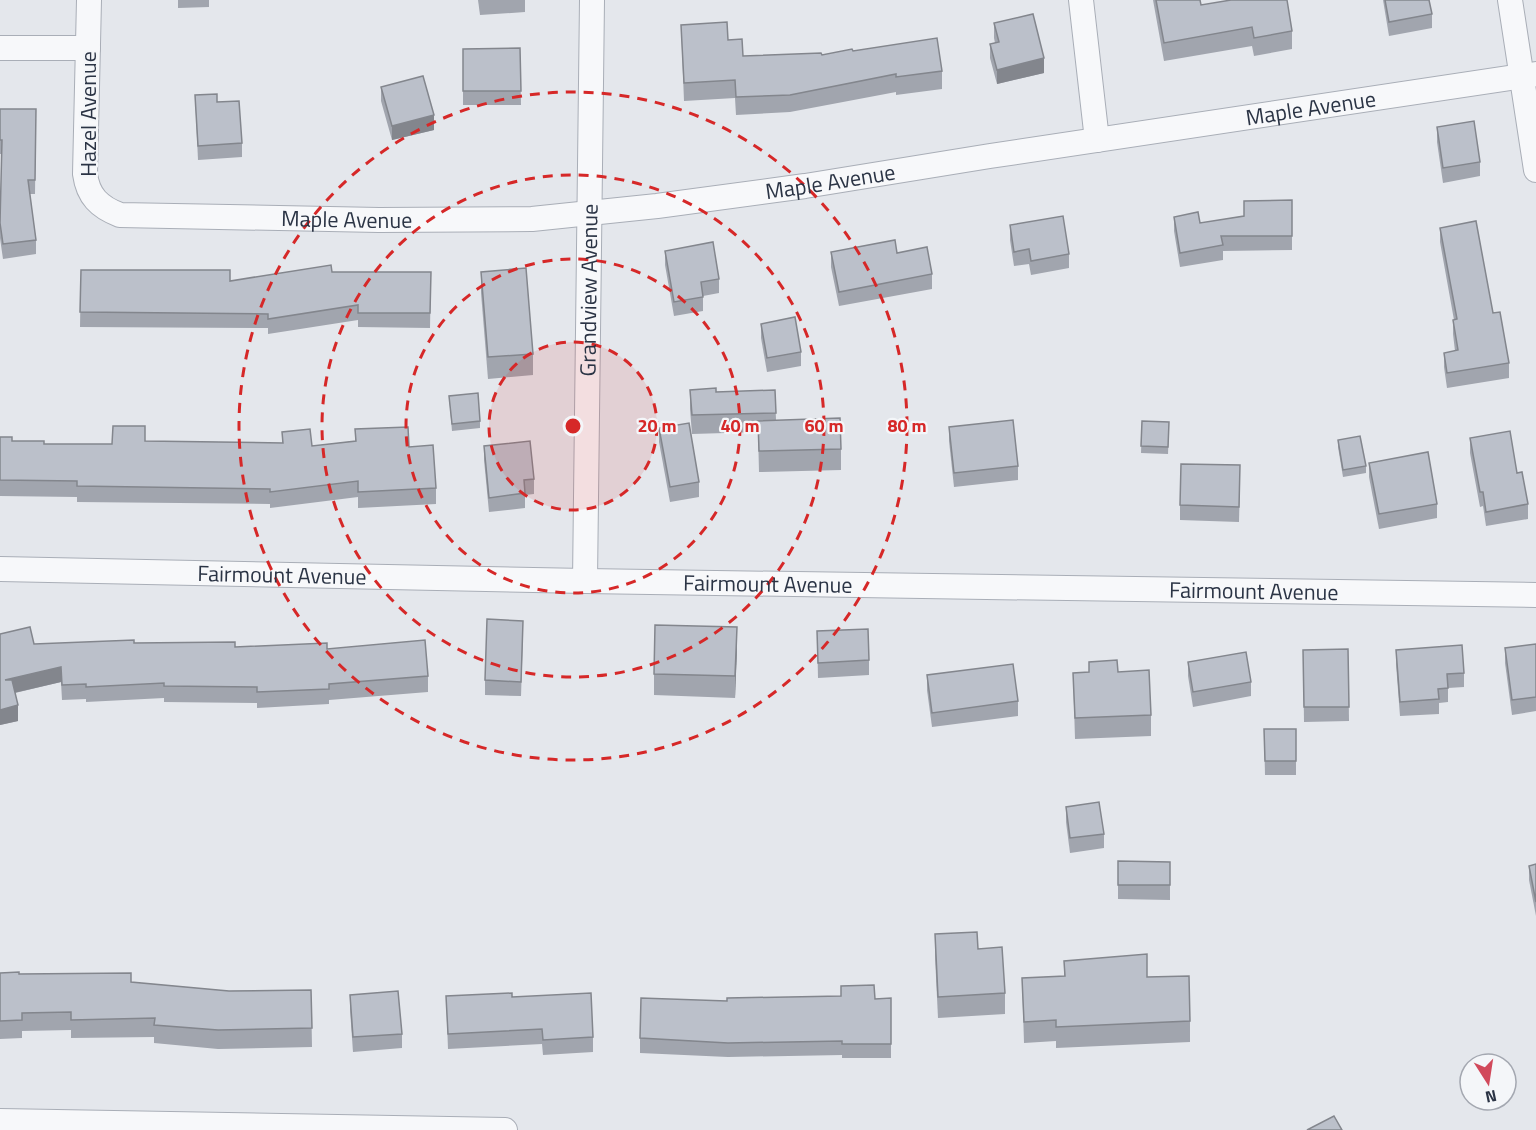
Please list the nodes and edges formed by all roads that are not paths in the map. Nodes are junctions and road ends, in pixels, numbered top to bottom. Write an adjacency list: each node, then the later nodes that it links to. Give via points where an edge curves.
1 (89, 0): 6 (street, Hazel Avenue)
2 (592, 0): 10 (street, Grandview Avenue)
3 (1082, 0): 8 (street)
4 (1510, 0): 7 (street)
5 (0, 48): 6 (street)
6 (88, 48): 11 (street, Hazel Avenue, via 85,174 91,195 103,208)
7 (1529, 75): 8 (street, Maple Avenue); 9 (street)
8 (1097, 140): 10 (street, Maple Avenue, via 805,186)
9 (1536, 171)
10 (589, 213): 11 (street, Maple Avenue, via 532,219 391,220); 13 (street, Grandview Avenue)
11 (117, 214)
12 (0, 569): 13 (street, Fairmount Avenue)
13 (585, 581): 14 (street, Fairmount Avenue)
14 (1536, 595)
15 (0, 1121): 16 (street)
16 (505, 1130)

